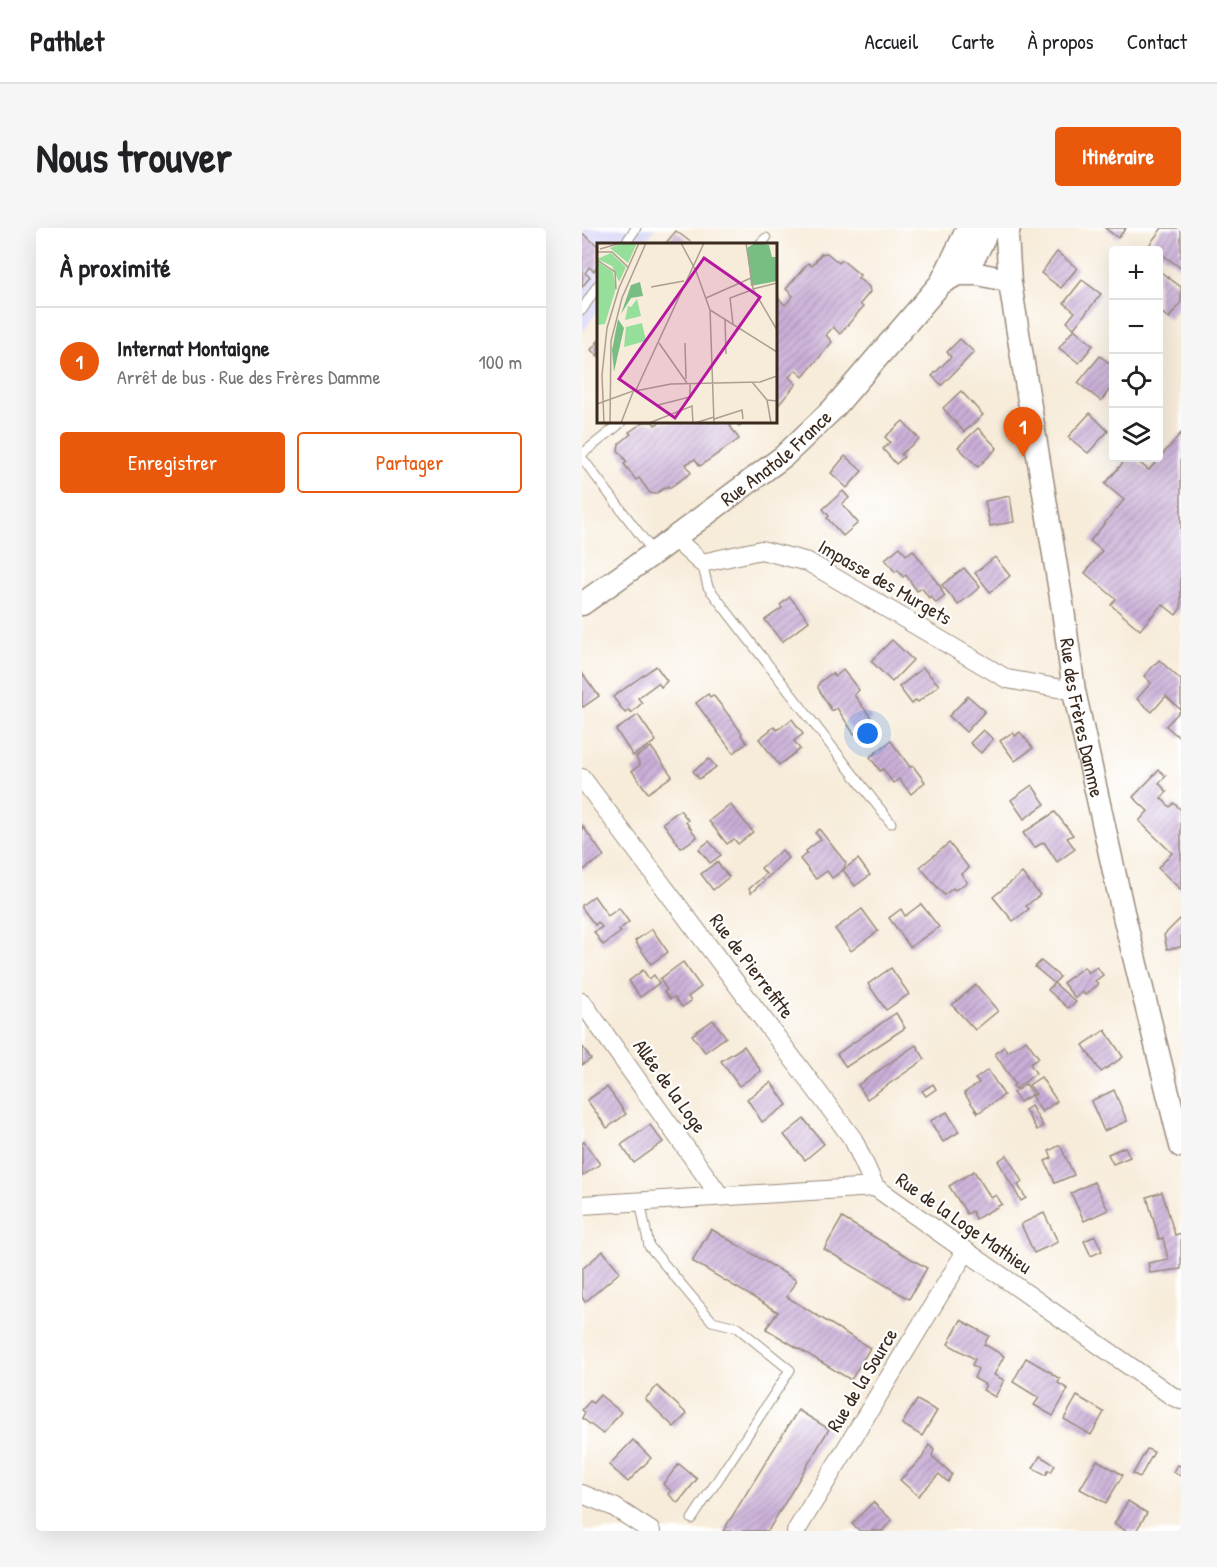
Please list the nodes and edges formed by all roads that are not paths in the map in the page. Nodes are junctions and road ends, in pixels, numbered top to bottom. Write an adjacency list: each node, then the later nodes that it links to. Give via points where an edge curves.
1 (636, 228): 5 (lane)
2 (968, 228): 6 (street, Rue Anatole France)
3 (991, 228): 6 (street, Rue Anatole France, via 979,252); 7 (street, Rue des Frères Damme, via 995,261)
4 (1009, 228): 7 (street, Rue des Frères Damme)
5 (626, 243)
6 (950, 278): 7 (street, via 978,274); 12 (street, Rue Anatole France, via 832,409 784,456)
7 (1006, 281): 16 (street, Rue des Frères Damme)
8 (597, 287): 9 (lane)
9 (582, 310)
10 (620, 423): 11 (lane)
11 (582, 456): 13 (lane)
12 (674, 538): 13 (street, Rue Anatole France); 14 (street)
13 (654, 553): 15 (street, Rue Anatole France)
14 (702, 562): 16 (street, Impasse des Murgets, via 761,550 808,562 1007,679); 18 (lane, via 708,586)
15 (582, 604)
16 (1074, 691): 20 (street, Rue des Frères Damme)
17 (582, 778): 21 (street, Rue de Pierrefitte, via 854,1139)
18 (891, 823)
19 (582, 1002): 22 (street, Allée de la Loge)
20 (1181, 1146)
21 (875, 1187): 22 (street, Rue de la Loge Mathieu); 25 (street, Rue de la Loge Mathieu)
22 (720, 1196): 23 (street, Rue de la Loge Mathieu)
23 (640, 1201): 24 (street, Rue de la Loge Mathieu); 28 (lane, via 649,1245 712,1321 737,1327 790,1370)
24 (582, 1204)
25 (966, 1251): 26 (street, Rue de la Loge Mathieu); 30 (street, Rue de la Source)
26 (1181, 1400)
27 (582, 1494): 29 (street, via 614,1507)
28 (692, 1519)
29 (651, 1531)
30 (796, 1531)

